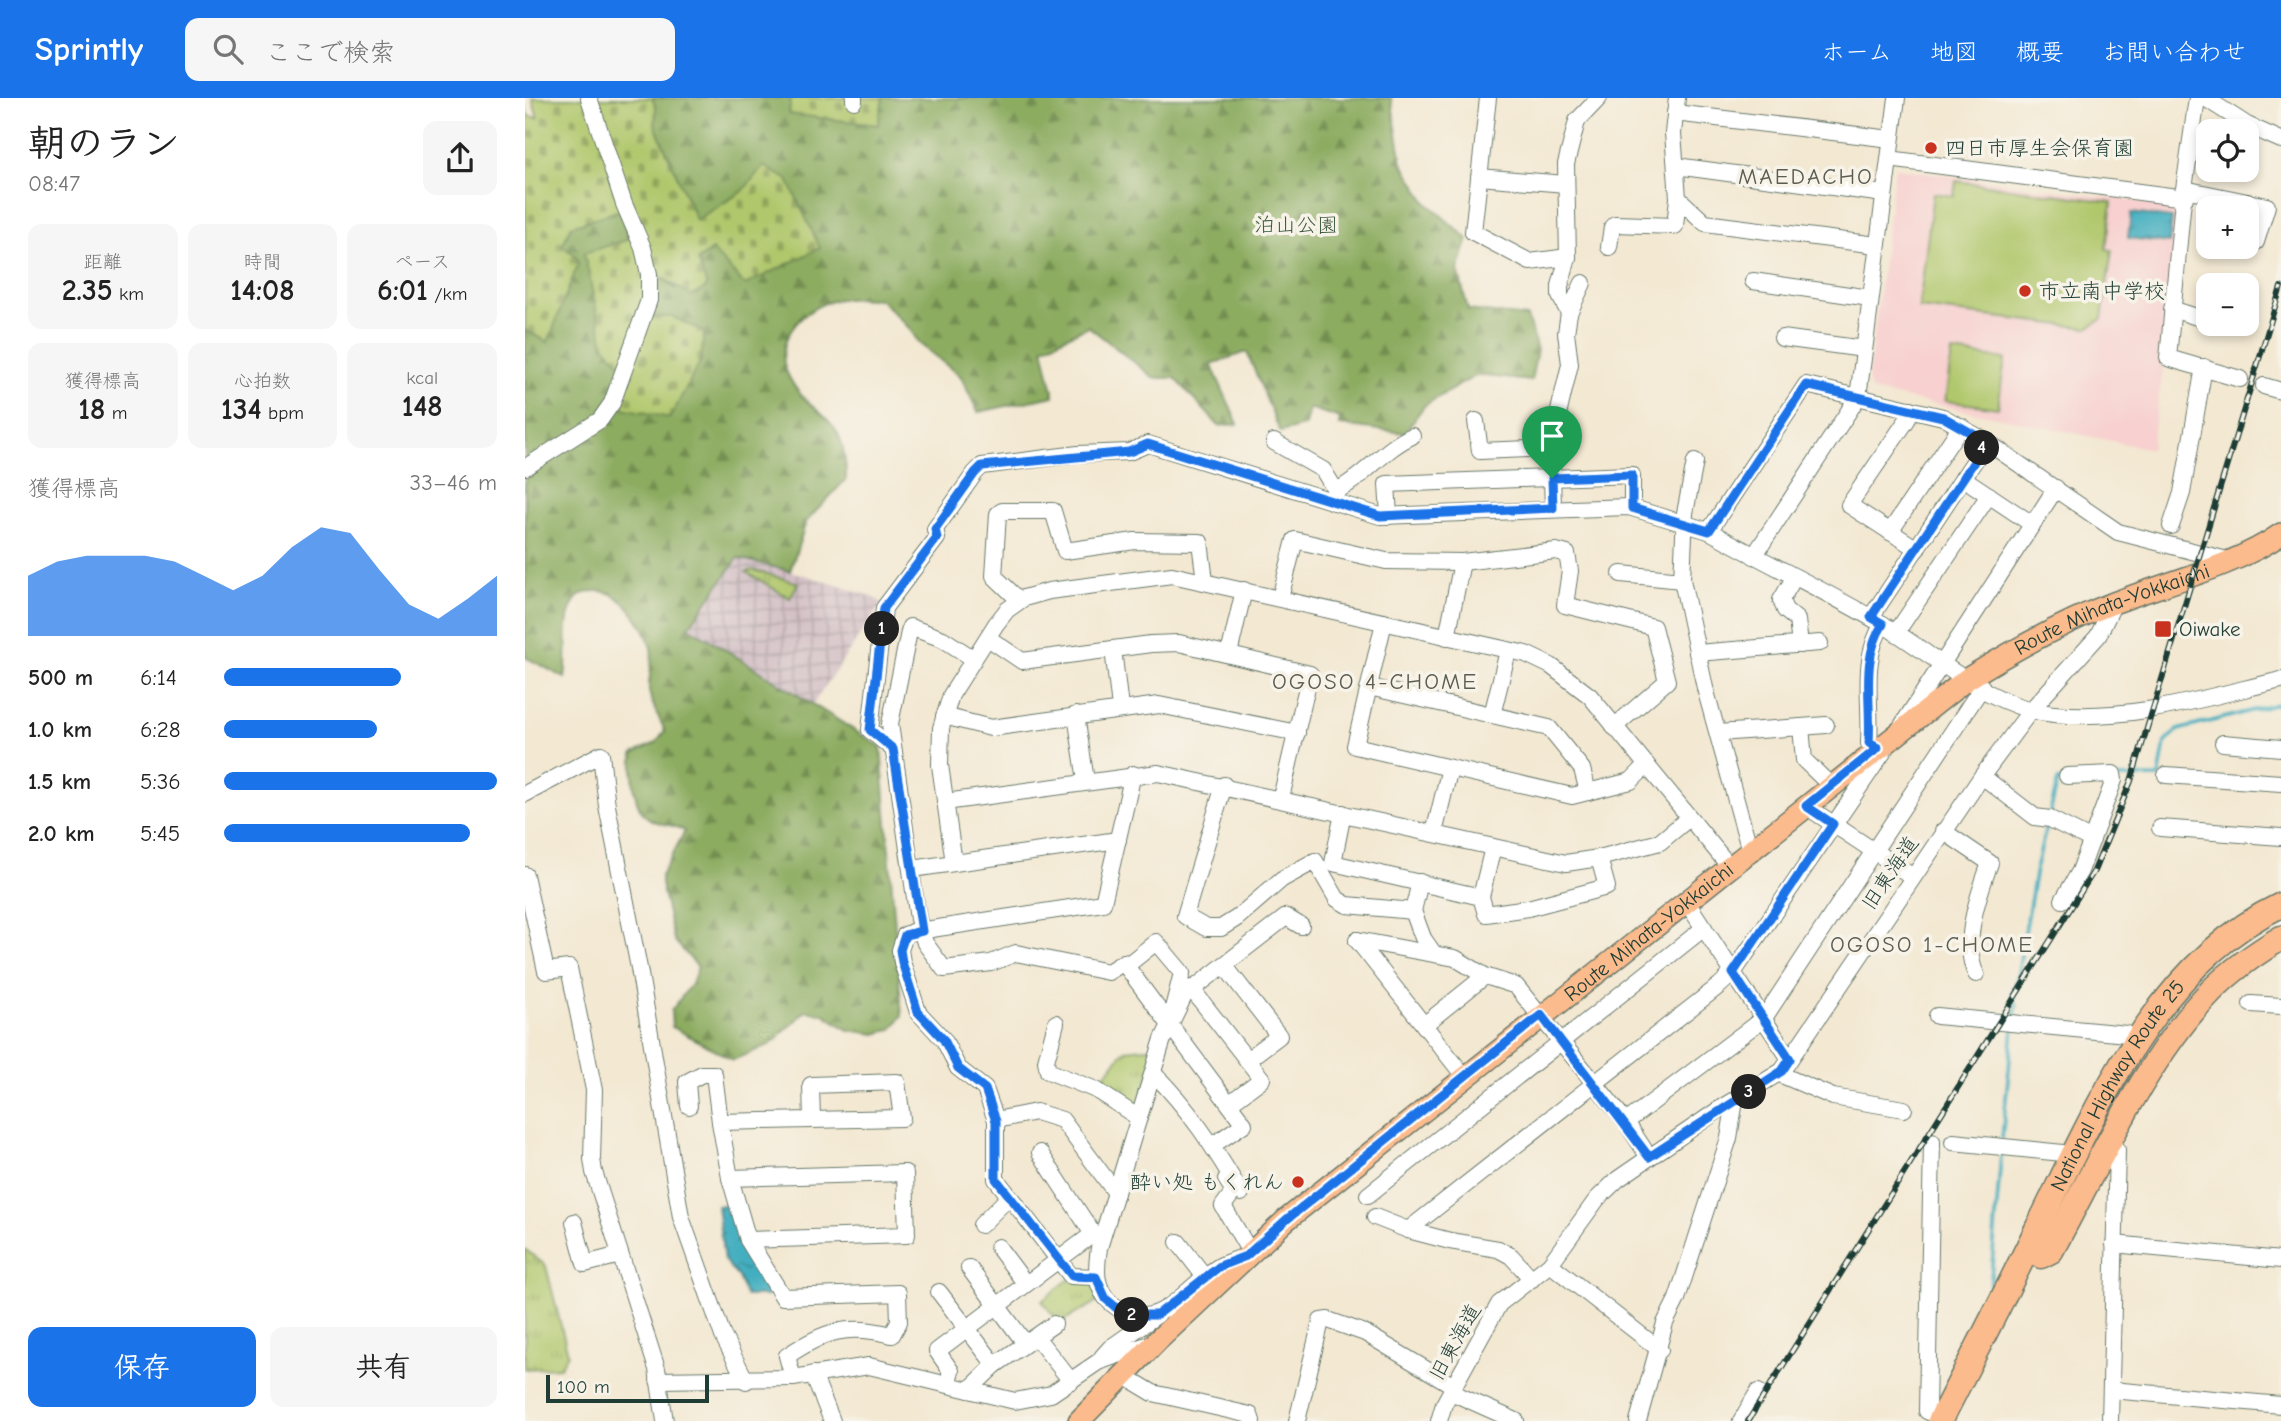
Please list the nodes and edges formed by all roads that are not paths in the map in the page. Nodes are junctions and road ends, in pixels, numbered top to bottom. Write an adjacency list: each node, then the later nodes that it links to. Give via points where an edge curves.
1 (589, 98): 44 (street, via 643,248 649,300 612,403 600,420)
2 (1488, 98): 12 (street)
3 (1599, 98): 13 (street, via 1577,121)
4 (1897, 98): 8 (street)
5 (2197, 98): 14 (street)
6 (2205, 98): 9 (street)
7 (1676, 106): 8 (street); 11 (street)
8 (1891, 139): 10 (street)
9 (2281, 140)
10 (1888, 159): 14 (street); 15 (street)
11 (1676, 166): 15 (street); 17 (street)
12 (1479, 177): 13 (street); 22 (street, via 1473,232 1530,262)
13 (1566, 184): 22 (street)
14 (2184, 193): 16 (street); 26 (street)
15 (1884, 194): 20 (street)
16 (2203, 196)
17 (1678, 198): 20 (street, via 1705,223); 21 (street, via 1675,226 1615,224)
18 (2259, 205): 19 (street, via 2267,206)
19 (2259, 232)
20 (1877, 245): 25 (street)
21 (1609, 247)
22 (1567, 257): 27 (street, via 1560,296)
23 (1753, 281): 25 (street)
24 (1583, 283): 27 (street)
25 (1870, 298): 30 (street)
26 (2172, 309): 28 (street); 31 (street, via 2168,358)
27 (1569, 313): 42 (street, via 1570,363)
28 (2196, 317)
29 (1782, 338): 30 (street)
30 (1864, 349): 35 (street)
31 (2204, 367): 32 (street); 55 (street, via 2182,493)
32 (2240, 379)
33 (2264, 386): 34 (street)
34 (2281, 391)
35 (1858, 397): 36 (street); 57 (street, via 1806,385); 61 (street)
36 (1911, 409): 38 (street); 58 (street, via 1849,505)
37 (1476, 421): 42 (street, via 1480,451)
38 (1961, 426): 40 (street); 58 (street)
39 (1412, 436): 49 (street)
40 (1987, 442): 46 (street); 47 (street)
41 (1275, 443): 49 (street, via 1323,470)
42 (1552, 449): 45 (street)
43 (1695, 461): 53 (street)
44 (526, 467)
45 (1552, 478): 50 (street); 51 (street, via 1632,475); 52 (street, via 1387,484)
46 (1963, 478): 48 (street); 60 (street)
47 (2056, 488): 54 (street); 62 (street, via 2118,532)
48 (1989, 495): 54 (street); 74 (street)
49 (1335, 497): 52 (street); 56 (street, via 1148,444 1129,452 982,466)
50 (1553, 508): 51 (street); 52 (street)
51 (1632, 508): 53 (street)
52 (1388, 516)
53 (1685, 522): 57 (street); 67 (street)
54 (2032, 524): 84 (street)
55 (2171, 526)
56 (935, 529): 64 (street); 102 (street, via 937,538 884,608 870,730)
57 (1709, 531): 61 (street)
58 (1890, 532): 60 (street)
59 (2281, 534): 62 (main road, Route Mihata-Yokkaichi)
60 (1917, 549): 74 (street)
61 (1754, 556): 66 (street)
62 (2227, 560): 72 (main road, Route Mihata-Yokkaichi)
63 (1462, 562): 70 (street, via 1386,561 1295,540); 75 (street); 94 (street, via 1556,551 1567,554 1570,571 1565,605 1653,627 1667,681)
64 (906, 565)
65 (1621, 574): 67 (street)
66 (1794, 578): 74 (street); 78 (street, via 1781,600 1784,610 1797,620)
67 (1682, 580): 81 (street)
68 (1205, 581): 69 (street); 71 (street, via 1172,575 1049,591); 71 (street, via 1200,542 1135,541 1065,551 1053,511 1003,512 998,514 994,576)
69 (1244, 590): 70 (street); 82 (street)
70 (1280, 598): 73 (street)
71 (1019, 600): 76 (street)
72 (2114, 603): 86 (main road, Route Mihata-Yokkaichi, via 2013,650); 89 (street, 旧東海道, via 2098,636)
73 (1384, 622): 75 (street); 87 (street)
74 (1883, 625): 84 (street); 100 (street, via 1872,642 1867,663 1869,743)
75 (1447, 636): 80 (street)
76 (988, 638): 79 (street, via 1022,660); 83 (street)
77 (1820, 643): 78 (street)
78 (1800, 645): 81 (street)
79 (1113, 649): 82 (street, via 1179,643); 88 (street)
80 (1508, 651): 91 (street); 94 (street, via 1526,654 1579,685)
81 (1697, 653): 97 (street)
82 (1229, 654): 96 (street, via 1310,674)
83 (974, 659): 92 (street, via 951,695); 102 (street, via 943,639 910,627 890,724)
84 (1940, 662): 86 (street); 98 (street)
85 (2281, 680): 89 (street, via 2153,710 2072,715)
86 (1975, 683): 89 (street, via 2006,704); 98 (main road, Route Mihata-Yokkaichi); 129 (street)
87 (1369, 687): 91 (street); 104 (street, via 1355,746)
88 (1120, 708): 90 (street); 96 (street, via 1159,705)
89 (2031, 710): 107 (street, 旧東海道)
90 (1076, 715): 92 (street, via 991,728); 109 (street)
91 (1492, 715): 113 (street, via 1549,728 1582,769)
92 (944, 716): 116 (street, via 939,745)
93 (1826, 725): 95 (street)
94 (1614, 727): 103 (street)
95 (1801, 727): 97 (street); 112 (street, via 1804,760)
96 (1297, 733): 115 (street)
97 (1718, 733): 128 (street)
98 (1897, 733): 100 (main road, Route Mihata-Yokkaichi); 120 (street)
99 (2223, 743): 101 (street)
100 (1878, 748): 112 (main road, Route Mihata-Yokkaichi)
101 (2281, 748)
102 (893, 749): 133 (street)
103 (1647, 765): 113 (street, via 1631,780); 119 (street)
104 (1450, 768): 113 (street, via 1572,796); 123 (street)
105 (1133, 774): 109 (street); 111 (street, via 1181,776); 125 (street)
106 (2166, 775): 110 (street)
107 (1982, 776): 122 (street, 旧東海道); 126 (street, via 2035,817 2047,818)
108 (2067, 776): 126 (street, via 2113,774 2108,802)
109 (1086, 781): 116 (street)
110 (2281, 783)
111 (1224, 785): 115 (street); 142 (street, via 1185,916 1206,928 1221,928 1282,879 1315,861 1337,900 1347,905)
112 (1830, 785): 117 (main road, Route Mihata-Yokkaichi)
113 (1588, 792)
114 (525, 794): 227 (street, via 601,754 681,1217 723,1336)
115 (1281, 798): 118 (street)
116 (945, 802): 131 (street)
117 (1806, 806): 120 (street); 128 (main road, Route Mihata-Yokkaichi)
118 (1343, 813): 123 (street); 136 (street, via 1333,863)
119 (1689, 818): 130 (street, via 1660,842); 132 (street)
120 (1833, 824): 129 (street); 151 (street)
121 (2160, 828): 124 (street)
122 (1943, 831): 135 (street, 旧東海道); 152 (street, via 1990,863 1976,908 1969,960)
123 (1434, 833): 127 (street)
124 (2281, 837)
125 (1118, 840): 131 (street); 146 (street, via 1103,903)
126 (2092, 840): 139 (street)
127 (1493, 847): 130 (street, via 1566,863); 138 (street)
128 (1750, 851): 132 (main road, Route Mihata-Yokkaichi)
129 (1875, 852): 135 (street); 159 (street)
130 (1599, 858): 138 (street, via 1607,887 1486,914)
131 (954, 863): 133 (street)
132 (1730, 867): 140 (main road, Route Mihata-Yokkaichi)
133 (912, 869): 146 (street)
134 (525, 875): 202 (street, via 546,971 569,968 594,1090 592,1158)
135 (1913, 877): 166 (street, 旧東海道)
136 (1420, 882): 138 (street); 142 (street)
137 (2281, 889): 163 (highway, via 2231,919 2190,954)
138 (1481, 897)
139 (2063, 900)
140 (1686, 901): 145 (street); 157 (main road, Route Mihata-Yokkaichi)
141 (2281, 905): 214 (highway, National Highway Route 25, via 2216,949 2137,1040 2098,1108)
142 (1413, 911): 148 (street)
143 (2281, 923): 203 (highway, National Highway Route 25, via 2216,970 2162,1033 2126,1089)
144 (1301, 926): 149 (street, via 1286,917)
145 (1704, 928): 151 (street); 164 (street)
146 (922, 931): 150 (street, via 944,969 991,963 1016,953 1108,972 1124,962); 176 (street, via 905,935 900,950 909,991 918,1012 944,1040 958,1068 985,1089)
147 (2281, 938): 181 (highway, via 2242,964 2197,1008 2167,1048)
148 (1432, 951): 153 (street); 162 (street, via 1357,940)
149 (1224, 965): 154 (street); 165 (street, via 1279,1036)
150 (1126, 966): 161 (street); 161 (street, via 1156,942 1182,973)
151 (1733, 973): 159 (street); 169 (street)
152 (1976, 974)
153 (1485, 976): 157 (street, via 1516,986); 162 (street)
154 (1191, 988): 161 (street); 165 (street)
155 (2251, 1004): 156 (street)
156 (2281, 1006)
157 (1541, 1015): 164 (street); 168 (main road, Route Mihata-Yokkaichi)
158 (1937, 1016): 163 (street)
159 (1764, 1018): 166 (street); 178 (street)
160 (1056, 1023): 174 (street, via 1048,1070 1096,1090)
161 (1169, 1024): 167 (street); 171 (street)
162 (1424, 1025): 168 (street)
163 (2127, 1034): 184 (highway)
164 (1560, 1041): 169 (street); 190 (street)
165 (1247, 1060): 171 (street, via 1262,1079)
166 (1786, 1065): 170 (street, 旧東海道); 173 (street, via 1784,1076 1833,1097)
167 (1153, 1073): 174 (street); 182 (street)
168 (1464, 1076): 201 (main road, Route Mihata-Yokkaichi)
169 (1593, 1082): 178 (street); 195 (street)
170 (1735, 1100): 185 (street, 旧東海道); 220 (street, via 1729,1138 1665,1323)
171 (1230, 1103): 182 (street, via 1244,1124)
172 (689, 1106): 177 (street, via 687,1082 714,1074)
173 (1904, 1109)
174 (1139, 1118): 188 (street)
175 (812, 1120): 175 (street, via 902,1118 897,1082 811,1084); 177 (street)
176 (996, 1121): 188 (street, via 1036,1112 1062,1120); 191 (street, via 996,1179)
177 (720, 1122): 187 (street)
178 (1626, 1122): 185 (street)
179 (1932, 1140): 235 (street, via 1927,1411)
180 (1953, 1142): 184 (street)
181 (2110, 1143): 199 (street, via 2117,1150); 203 (highway, via 2051,1251)
182 (1213, 1146): 189 (street)
183 (1040, 1153): 197 (street)
184 (2063, 1153): 214 (highway, via 1999,1294)
185 (1649, 1157): 206 (street, 旧東海道, via 1597,1199)
186 (1218, 1169): 201 (street, via 1234,1191 1223,1206)
187 (730, 1178): 196 (street); 196 (street, via 905,1173 907,1235)
188 (1116, 1193): 197 (street)
189 (1241, 1193)
190 (1368, 1195)
191 (1009, 1197): 194 (street); 204 (street)
192 (1375, 1217): 195 (street)
193 (574, 1222): 202 (street, via 585,1264)
194 (981, 1225)
195 (1408, 1230): 210 (street, via 1498,1249 1511,1256)
196 (748, 1240): 225 (street, via 783,1297 898,1293 899,1322 892,1335 852,1327 813,1339 787,1356)
197 (1094, 1242): 204 (street); 208 (street)
198 (1178, 1242): 209 (street)
199 (2115, 1244): 205 (street); 232 (street)
200 (998, 1247): 211 (street)
201 (1248, 1254): 209 (street); 219 (main road, Route Mihata-Yokkaichi)
202 (621, 1255): 226 (street)
203 (2041, 1256): 235 (highway)
204 (1056, 1260): 208 (street, via 1072,1276); 211 (street)
205 (2281, 1260)
206 (1550, 1264): 210 (street, 旧東海道); 220 (street)
207 (969, 1268): 213 (street)
208 (1096, 1277): 215 (street, via 1106,1299 1119,1310)
209 (1205, 1277): 215 (street)
210 (1531, 1279): 230 (street, 旧東海道, via 1499,1304)
211 (1025, 1283): 213 (street)
212 (939, 1292): 217 (street)
213 (996, 1304): 217 (street); 218 (street)
214 (2000, 1306): 235 (highway)
215 (1157, 1315): 221 (street)
216 (1054, 1324): 218 (street)
217 (967, 1327): 222 (street); 229 (street, via 937,1351 951,1371)
218 (1030, 1340): 222 (street); 228 (street)
219 (1157, 1341): 221 (street); 224 (main road, Route Mihata-Yokkaichi)
220 (1660, 1350): 243 (street)
221 (1098, 1362): 228 (street)
222 (995, 1365): 231 (street)
223 (813, 1374): 225 (street); 229 (street, via 869,1366); 237 (street)
224 (1123, 1375): 238 (main road, Route Mihata-Yokkaichi); 239 (street, via 1153,1393 1250,1415)
225 (793, 1378): 227 (street)
226 (658, 1380): 227 (street); 236 (street)
227 (746, 1381)
228 (1071, 1381): 231 (street, via 1051,1394 1015,1401)
229 (947, 1384): 231 (street)
230 (1452, 1389): 240 (street, via 1365,1333 1321,1321); 241 (street, 旧東海道); 242 (street)
231 (969, 1390)
232 (2111, 1390): 234 (street); 245 (street)
233 (1758, 1392): 244 (street)
234 (2281, 1405)
235 (1947, 1420)
236 (665, 1421)
237 (832, 1421)
238 (1079, 1421)
239 (1252, 1421)
240 (1297, 1421)
241 (1439, 1421)
242 (1516, 1421)
243 (1638, 1421)
244 (1741, 1421)
245 (2110, 1421)

